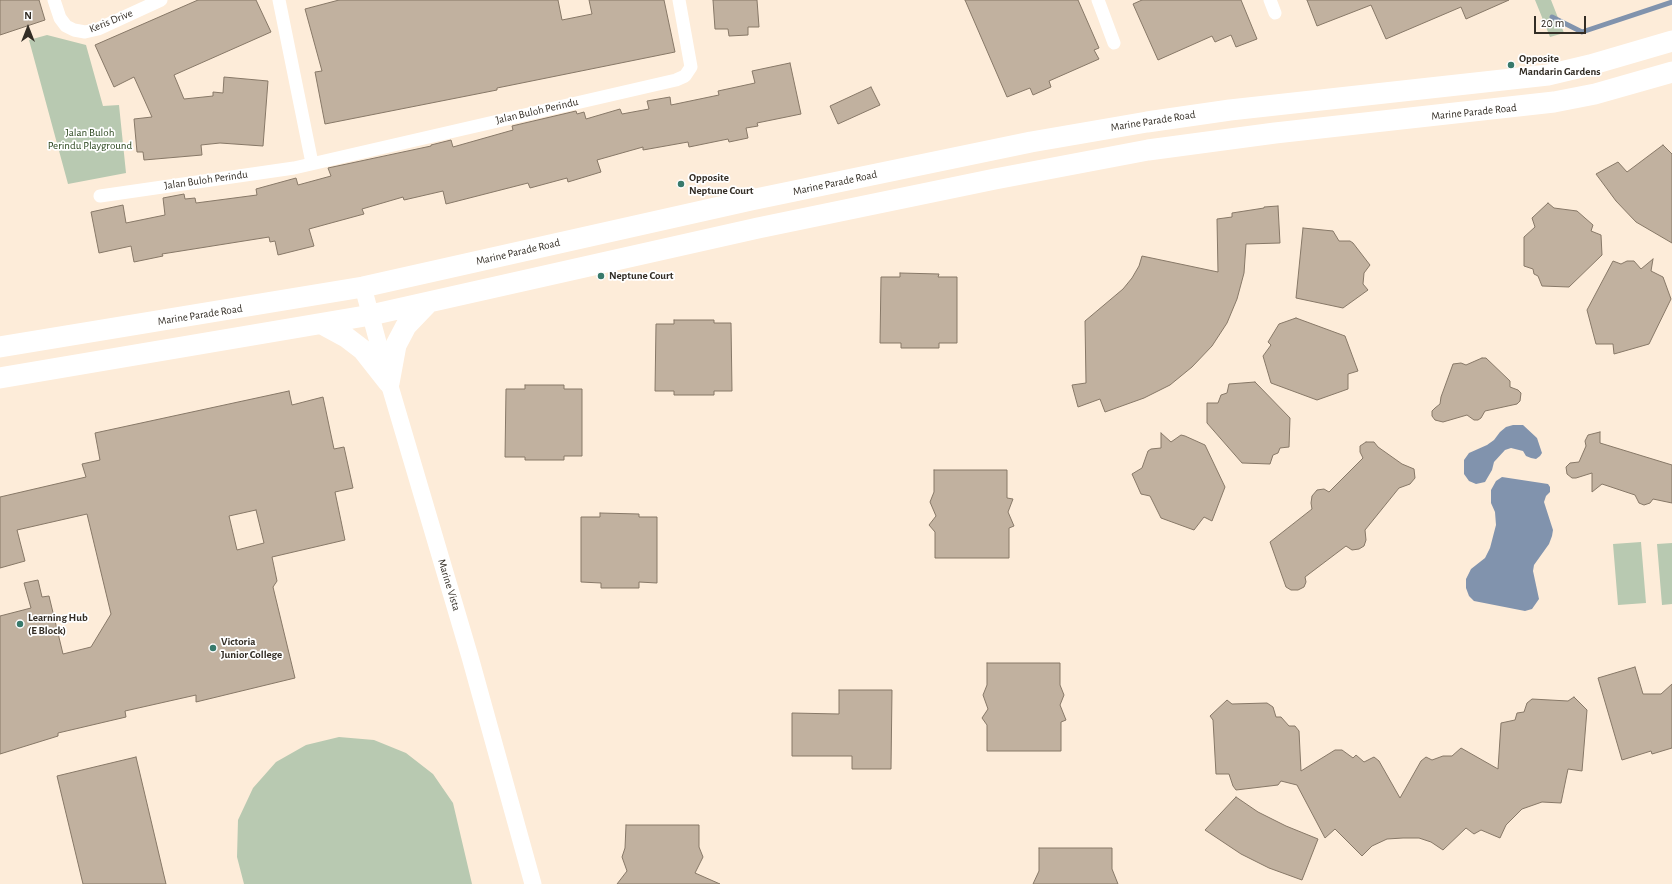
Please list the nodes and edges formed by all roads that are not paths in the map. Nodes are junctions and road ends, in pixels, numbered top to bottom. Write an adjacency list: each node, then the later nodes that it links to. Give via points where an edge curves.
1 (54, 0): 2 (street, Keris Drive, via 60,18 66,26 85,32 98,29)
2 (161, 0)
3 (279, 0): 11 (street)
4 (679, 0): 11 (street, Jalan Buloh Perindu, via 691,67 685,76 676,80)
5 (1098, 0): 9 (street)
6 (1270, 0): 7 (street)
7 (1275, 13)
8 (1672, 41): 13 (main road, Marine Parade Road, via 1590,65 1548,74 1230,110 1031,142 752,200)
9 (1114, 43)
10 (1672, 72): 14 (main road, Marine Parade Road, via 1595,94 1554,102 1275,133 1133,153 765,226)
11 (312, 163): 12 (street, Jalan Buloh Perindu, via 294,168)
12 (100, 196)
13 (363, 287): 15 (street, Marine Vista); 17 (main road, Marine Parade Road)
14 (429, 302): 15 (main road, Marine Parade Road); 19 (main road, via 406,326 396,345)
15 (370, 315): 16 (main road, Marine Parade Road); 19 (street, Marine Vista)
16 (322, 324): 18 (main road, Marine Parade Road); 19 (main road, via 363,350)
17 (0, 348)
18 (0, 378)
19 (390, 383): 20 (street, Marine Vista)
20 (533, 884)

